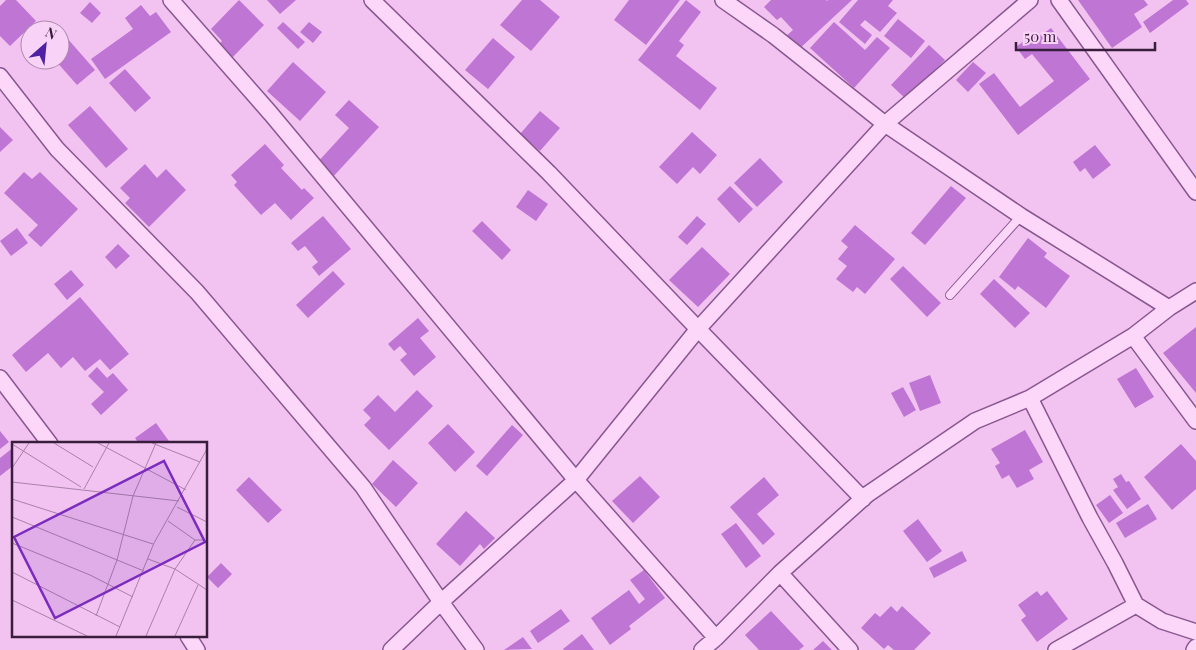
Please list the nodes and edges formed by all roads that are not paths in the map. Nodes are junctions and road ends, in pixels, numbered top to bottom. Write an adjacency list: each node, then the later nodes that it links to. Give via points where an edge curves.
1 (171, 0): 19 (street, via 271,114)
2 (372, 0): 13 (street, via 549,173)
3 (723, 0): 7 (street, via 773,35)
4 (1030, 0): 7 (street)
5 (1059, 0): 8 (street)
6 (0, 76): 22 (street, via 57,149 197,292 363,487)
7 (884, 124): 9 (street); 13 (street)
8 (1196, 192)
9 (1021, 216): 11 (lane); 12 (street)
10 (1196, 291): 12 (street)
11 (950, 295)
12 (1169, 308): 14 (street)
13 (698, 329): 19 (street); 20 (street)
14 (1133, 336): 16 (street); 17 (street)
15 (0, 378): 18 (street)
16 (1030, 398): 20 (street, via 975,421); 23 (street)
17 (1196, 421)
18 (48, 442)
19 (576, 480): 22 (street); 26 (street)
20 (863, 498): 21 (street)
21 (780, 573): 26 (street); 32 (street)
22 (441, 602): 29 (street); 30 (street)
23 (1136, 605): 24 (street, via 1162,621); 33 (street)
24 (1196, 632)
25 (189, 638): 28 (street)
26 (716, 638): 31 (street)
27 (1196, 647): 34 (street)
28 (197, 650)
29 (391, 650)
30 (476, 650)
31 (702, 650)
32 (850, 650)
33 (1056, 650)
34 (1194, 650)

